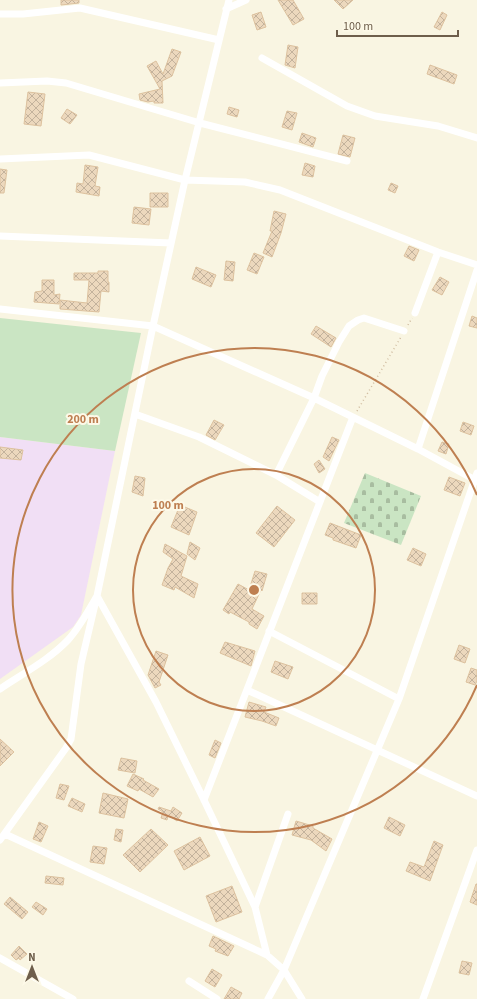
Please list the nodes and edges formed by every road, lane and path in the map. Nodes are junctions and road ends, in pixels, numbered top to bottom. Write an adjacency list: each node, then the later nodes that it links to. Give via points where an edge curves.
1 (228, 0): 3 (street)
2 (246, 0): 3 (street)
3 (226, 9): 5 (street)
4 (0, 14): 5 (street, via 80,8)
5 (219, 40): 8 (street)
6 (262, 58): 9 (street, via 346,106 376,116 438,126)
7 (0, 83): 8 (street, via 47,81 66,84)
8 (200, 123): 11 (street); 12 (street)
9 (477, 138)
10 (0, 159): 12 (street, via 89,155)
11 (346, 161)
12 (185, 180): 14 (street); 15 (street, via 245,182 280,190)
13 (0, 236): 14 (street)
14 (171, 243): 20 (street)
15 (438, 252): 16 (street); 19 (street)
16 (477, 265)
17 (477, 270): 25 (street)
18 (0, 309): 20 (street)
19 (415, 313): 21 (path)
20 (153, 326): 22 (street); 23 (street)
21 (404, 331): 22 (street, via 364,318 353,323 339,342); 24 (path)
22 (314, 398): 24 (street); 26 (street)
23 (135, 414): 26 (street, via 200,437); 29 (street)
24 (353, 417): 25 (street); 28 (street)
25 (418, 449): 27 (street)
26 (276, 475): 28 (street)
27 (476, 478): 33 (street)
28 (320, 502): 30 (street)
29 (97, 596): 31 (street, via 82,623 69,639); 36 (street, via 156,702); 38 (street, via 81,664 71,739)
30 (269, 631): 32 (street); 33 (street)
31 (0, 689)
32 (247, 690): 34 (street); 36 (street)
33 (399, 699): 34 (street)
34 (378, 750): 35 (street); 44 (street)
35 (477, 796)
36 (204, 800): 41 (street)
37 (288, 814): 41 (street)
38 (5, 834): 39 (street); 42 (street)
39 (0, 840)
40 (477, 850): 50 (street)
41 (255, 907): 42 (street)
42 (267, 955): 44 (street)
43 (0, 958): 46 (street)
44 (284, 970): 48 (street); 49 (street)
45 (189, 981): 47 (street)
46 (73, 999)
47 (217, 999)
48 (268, 999)
49 (302, 999)
50 (423, 999)

